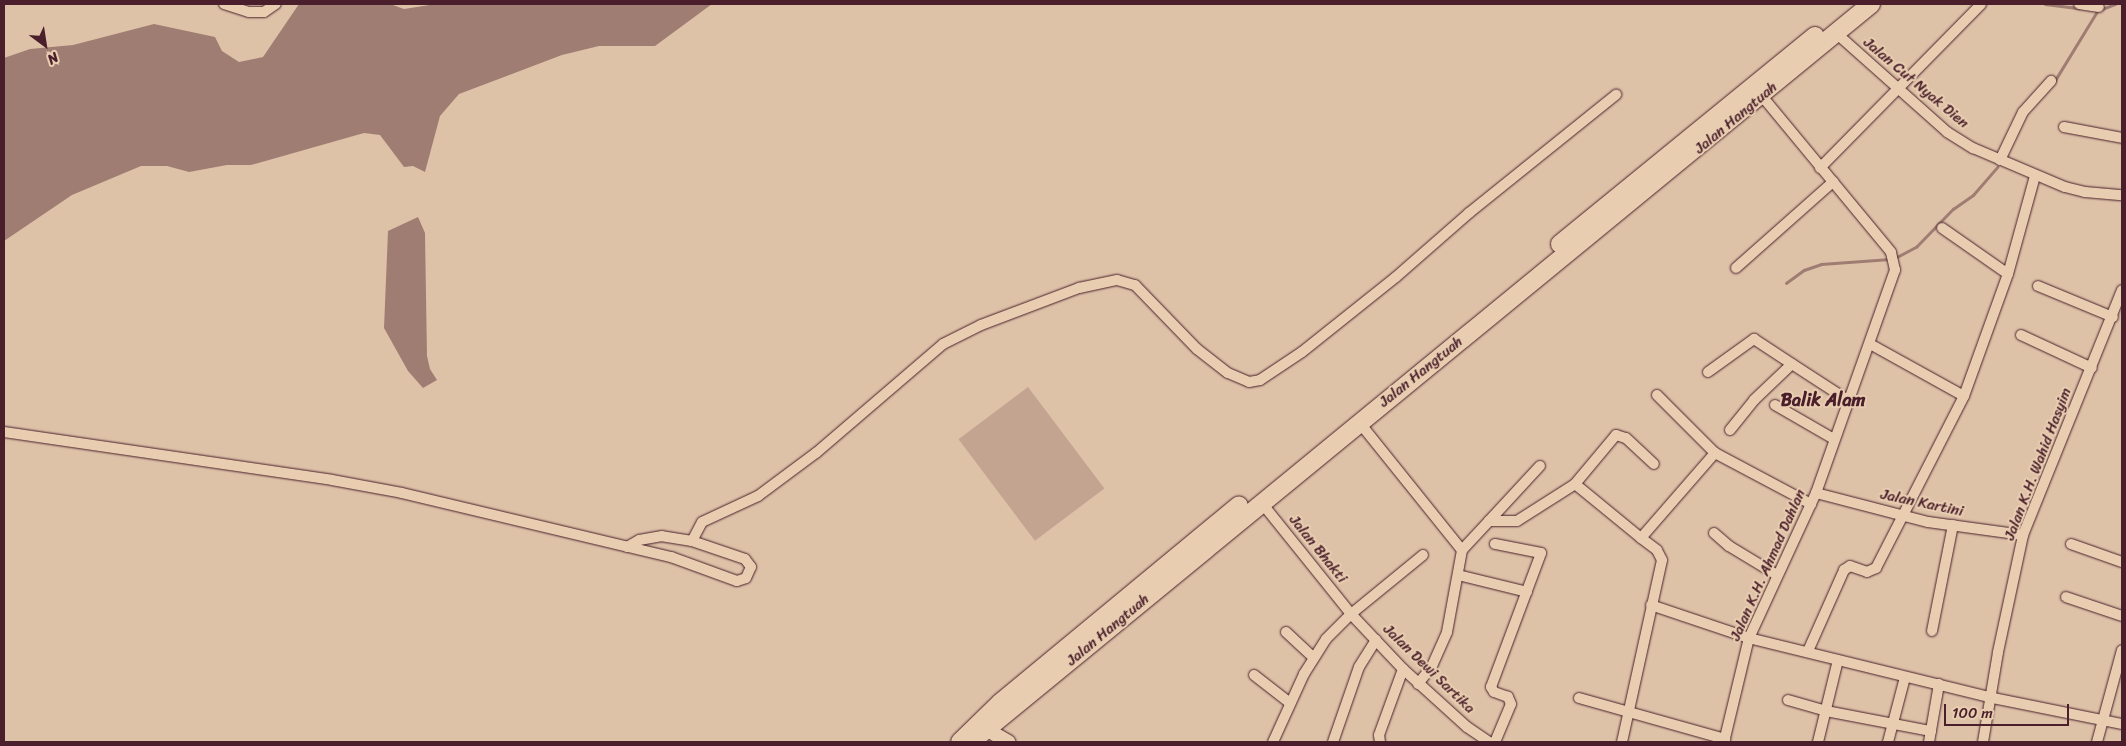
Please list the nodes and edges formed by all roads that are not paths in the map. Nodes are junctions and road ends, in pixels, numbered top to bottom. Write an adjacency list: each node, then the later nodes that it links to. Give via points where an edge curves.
1 (224, 4): 2 (street, via 249,12 264,12)
2 (276, 4)
3 (1853, 4): 15 (highway, Jalan Hangtuah)
4 (1872, 4): 8 (highway, Jalan Hangtuah)
5 (1981, 4): 10 (street)
6 (2079, 4): 7 (street)
7 (2099, 7)
8 (1836, 33): 10 (street, Jalan Cut Nyak Dien); 12 (highway, Jalan Hangtuah)
9 (2051, 81): 16 (street, via 2022,112)
10 (1897, 88): 16 (street, Jalan Cut Nyak Dien, via 1947,132); 17 (street)
11 (1616, 95): 53 (street, via 1490,195 1373,296 1302,352 1260,380 1249,382 1228,373 1197,348 1135,285 1117,280 1079,288 981,325 943,344 816,453 765,491 735,509 702,522)
12 (1762, 96): 15 (highway, Jalan Hangtuah); 17 (street, Jalan K.H. Ahmad Dahlan)
13 (2064, 127): 14 (street)
14 (2122, 138)
15 (1698, 141): 36 (highway, Jalan Hangtuah); 60 (highway, Jalan Hangtuah)
16 (2000, 160): 18 (street, Jalan Cut Nyak Dien)
17 (1820, 168): 19 (street, Jalan K.H. Ahmad Dahlan)
18 (2035, 176): 20 (street, Jalan Cut Nyak Dien, via 2085,192); 23 (street)
19 (1833, 182): 22 (street); 28 (street, Jalan K.H. Ahmad Dahlan, via 1893,257 1895,270)
20 (2122, 195)
21 (1942, 228): 23 (street)
22 (1736, 268)
23 (2008, 274): 33 (street)
24 (2038, 286): 26 (street)
25 (2122, 290): 26 (street, Jalan K.H. Wahid Hasyim)
26 (2113, 317): 30 (street, Jalan K.H. Wahid Hasyim)
27 (2021, 335): 30 (street)
28 (1870, 344): 33 (street); 34 (street, Jalan K.H. Ahmad Dahlan)
29 (1792, 364): 31 (street, via 1754,340); 34 (street); 37 (street, via 1754,400)
30 (2092, 368): 51 (street, Jalan K.H. Wahid Hasyim)
31 (1708, 372)
32 (1657, 395): 40 (street)
33 (1964, 396): 47 (street)
34 (1849, 401): 39 (street, Jalan K.H. Ahmad Dahlan)
35 (1775, 405): 39 (street)
36 (1359, 422): 45 (highway, Jalan Hangtuah); 57 (street)
37 (1730, 430)
38 (4, 432): 56 (street, via 344,482)
39 (1834, 440): 44 (street, Jalan K.H. Ahmad Dahlan)
40 (1715, 453): 46 (street); 52 (street)
41 (1654, 464): 43 (street, via 1626,438 1616,435)
42 (1540, 466): 48 (street)
43 (1575, 484): 48 (street, via 1517,522); 52 (street)
44 (1816, 493): 46 (street, Jalan K.H. Ahmad Dahlan); 47 (street, Jalan Kartini)
45 (1261, 502): 60 (highway, Jalan Hangtuah); 66 (street, Jalan Bhakti)
46 (1811, 504): 62 (street, Jalan K.H. Ahmad Dahlan)
47 (1904, 516): 49 (street, Jalan Kartini); 73 (street, via 1876,568 1867,572 1850,566 1844,570)
48 (1489, 521): 57 (street)
49 (1952, 526): 51 (street, Jalan Kartini); 68 (street)
50 (1714, 532): 62 (street, via 1729,546)
51 (2023, 535): 82 (street, Jalan K.H. Wahid Hasyim, via 1998,652)
52 (1641, 538): 65 (street, via 1662,558)
53 (692, 540): 56 (street, via 662,536 639,540); 56 (street, via 745,559 750,563 750,574 737,581 671,557)
54 (1495, 544): 63 (street, via 1540,552)
55 (2071, 544): 59 (street)
56 (627, 547)
57 (1462, 550): 61 (street)
58 (1423, 555): 66 (street)
59 (2122, 562)
60 (1176, 565): 91 (highway, Jalan Hangtuah)
61 (1458, 575): 63 (street); 79 (street, via 1447,632 1432,666)
62 (1777, 575): 70 (street, Jalan K.H. Ahmad Dahlan)
63 (1527, 592): 98 (street, via 1491,687 1494,692 1508,697 1511,704)
64 (2066, 597): 67 (street)
65 (1651, 605): 70 (street); 86 (street)
66 (1351, 614): 71 (street, Jalan Dewi Sartika); 74 (street, via 1326,639)
67 (2122, 616)
68 (1932, 631)
69 (1286, 632): 74 (street)
70 (1749, 638): 73 (street); 92 (street, Jalan K.H. Ahmad Dahlan)
71 (1376, 640): 76 (street, Jalan Dewi Sartika); 95 (street, via 1359,667)
72 (2122, 650): 87 (street)
73 (1808, 651): 75 (street)
74 (1314, 658): 84 (street)
75 (1838, 660): 78 (street); 85 (street)
76 (1403, 669): 79 (street, Jalan Dewi Sartika); 96 (street, via 1378,735)
77 (1254, 675): 84 (street)
78 (1905, 677): 80 (street); 88 (street)
79 (1418, 684): 97 (street, Jalan Dewi Sartika, via 1466,727)
80 (1939, 684): 82 (street); 90 (street)
81 (1579, 698): 86 (street)
82 (1993, 698): 87 (street); 103 (street, Jalan K.H. Wahid Hasyim)
83 (1788, 700): 85 (street)
84 (1290, 703): 94 (street)
85 (1826, 711): 88 (street); 100 (street)
86 (1629, 713): 92 (street); 99 (street)
87 (2104, 719): 89 (street); 104 (street)
88 (1893, 723): 90 (street); 101 (street)
89 (2122, 724)
90 (1931, 731): 102 (street)
91 (975, 736): 93 (street)
92 (1725, 741)
93 (1008, 742)
94 (1273, 742)
95 (1332, 742)
96 (1380, 742)
97 (1490, 742)
98 (1495, 742)
99 (1622, 742)
100 (1818, 742)
101 (1888, 742)
102 (1929, 742)
103 (1983, 742)
104 (2097, 742)

